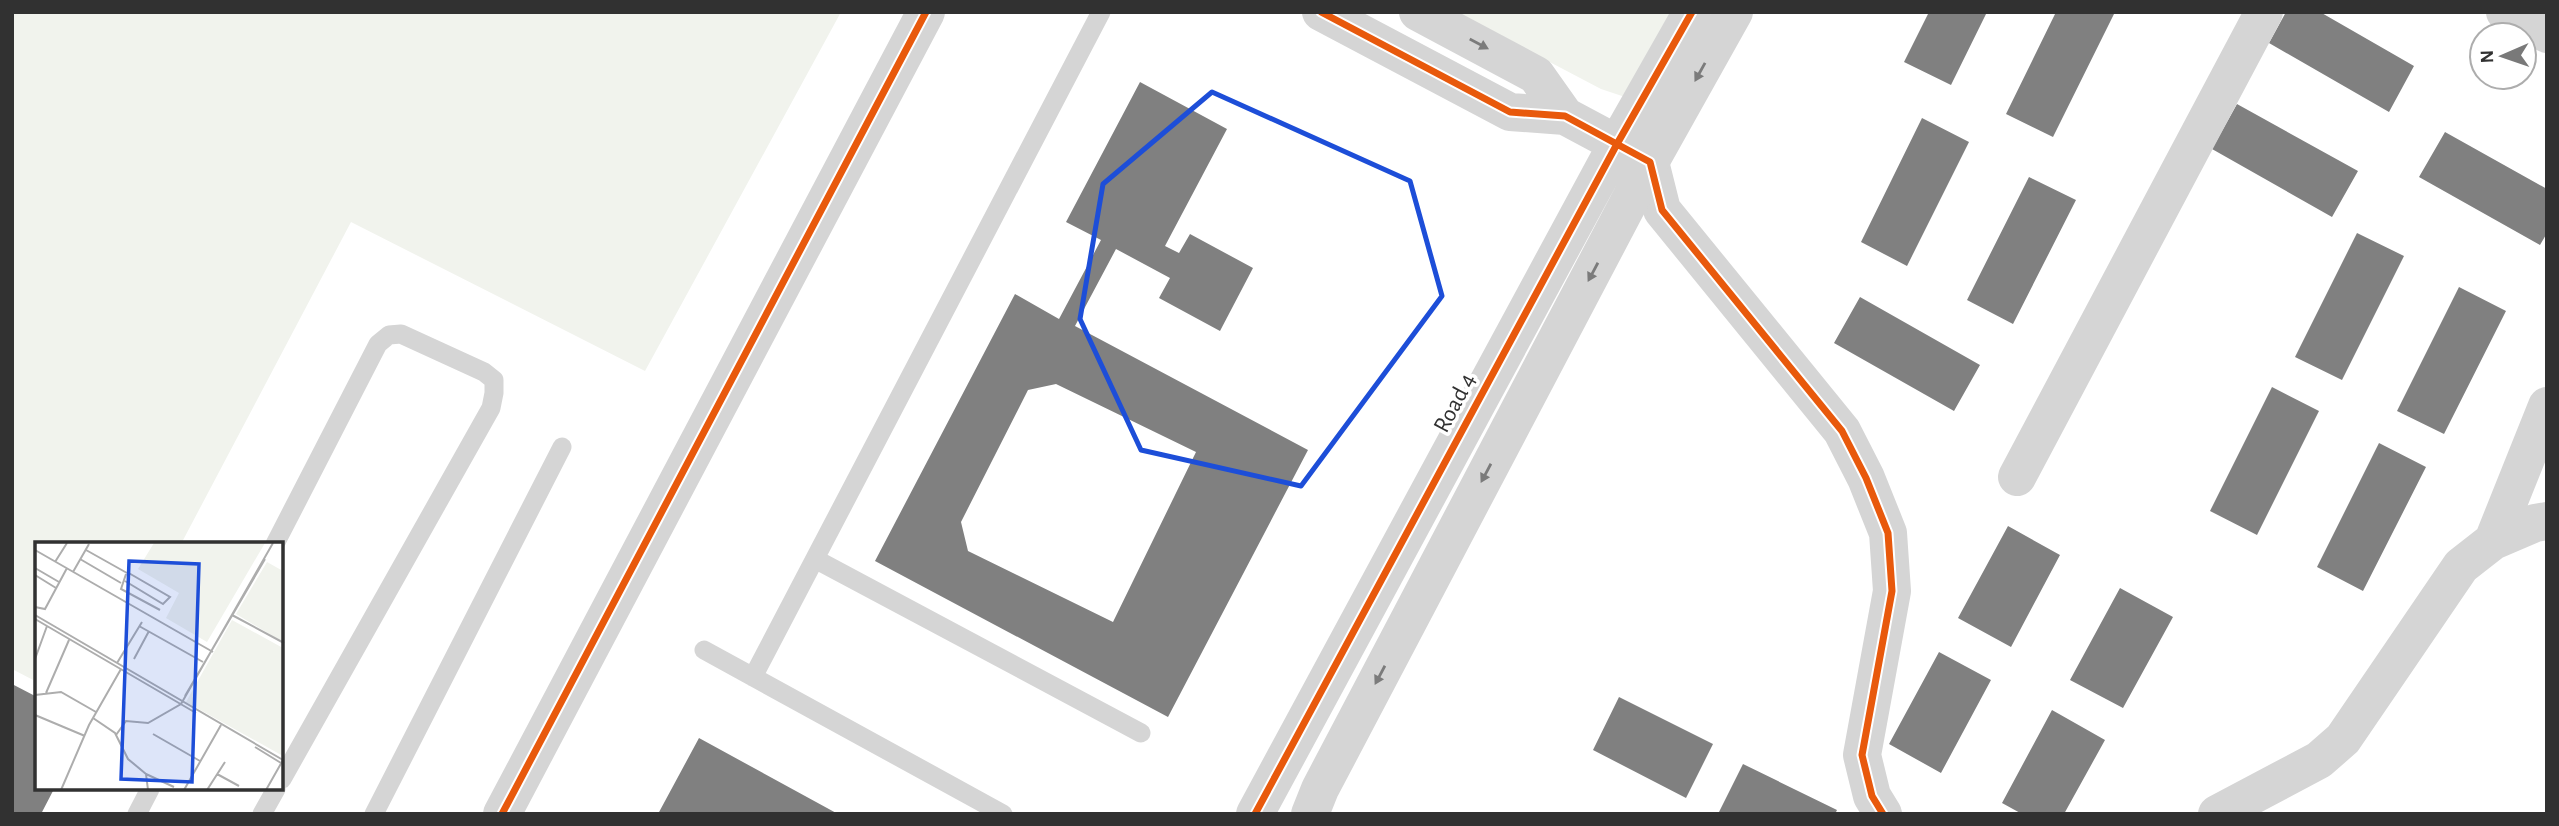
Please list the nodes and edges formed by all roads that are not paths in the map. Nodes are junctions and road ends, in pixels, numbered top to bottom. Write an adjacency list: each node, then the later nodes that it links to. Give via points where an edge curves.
1 (926, 12): 29 (street)
2 (1101, 12): 19 (lane)
3 (1321, 12): 10 (street, via 1510,112)
4 (1418, 12): 10 (street, one-way to 10, via 1536,75)
5 (1692, 12): 11 (street, Road 4)
6 (1734, 12): 12 (street, one-way to 12)
7 (2264, 12): 15 (street)
8 (2505, 12): 9 (street)
9 (2547, 34)
10 (1565, 116): 11 (street)
11 (1617, 144): 12 (street); 31 (street, Road 4)
12 (1650, 162): 32 (street, one-way to 32); 33 (street, via 1662,210 1842,431 1888,533 1892,591 1862,755 1872,796)
13 (2547, 406): 17 (street)
14 (562, 447): 28 (lane)
15 (2017, 477)
16 (2547, 521): 17 (street)
17 (2493, 541): 34 (street, via 2461,566 2343,739 2319,760)
18 (276, 542): 23 (lane, via 378,344 388,335 401,334 494,380 491,408)
19 (814, 559): 21 (lane); 22 (lane)
20 (704, 650): 21 (lane)
21 (753, 677): 30 (lane)
22 (1141, 733)
23 (284, 775)
24 (149, 791): 26 (lane)
25 (275, 791): 27 (lane)
26 (137, 814)
27 (262, 814)
28 (374, 814)
29 (502, 814)
30 (1003, 814)
31 (1255, 814)
32 (1310, 814)
33 (1883, 814)
34 (2217, 814)

